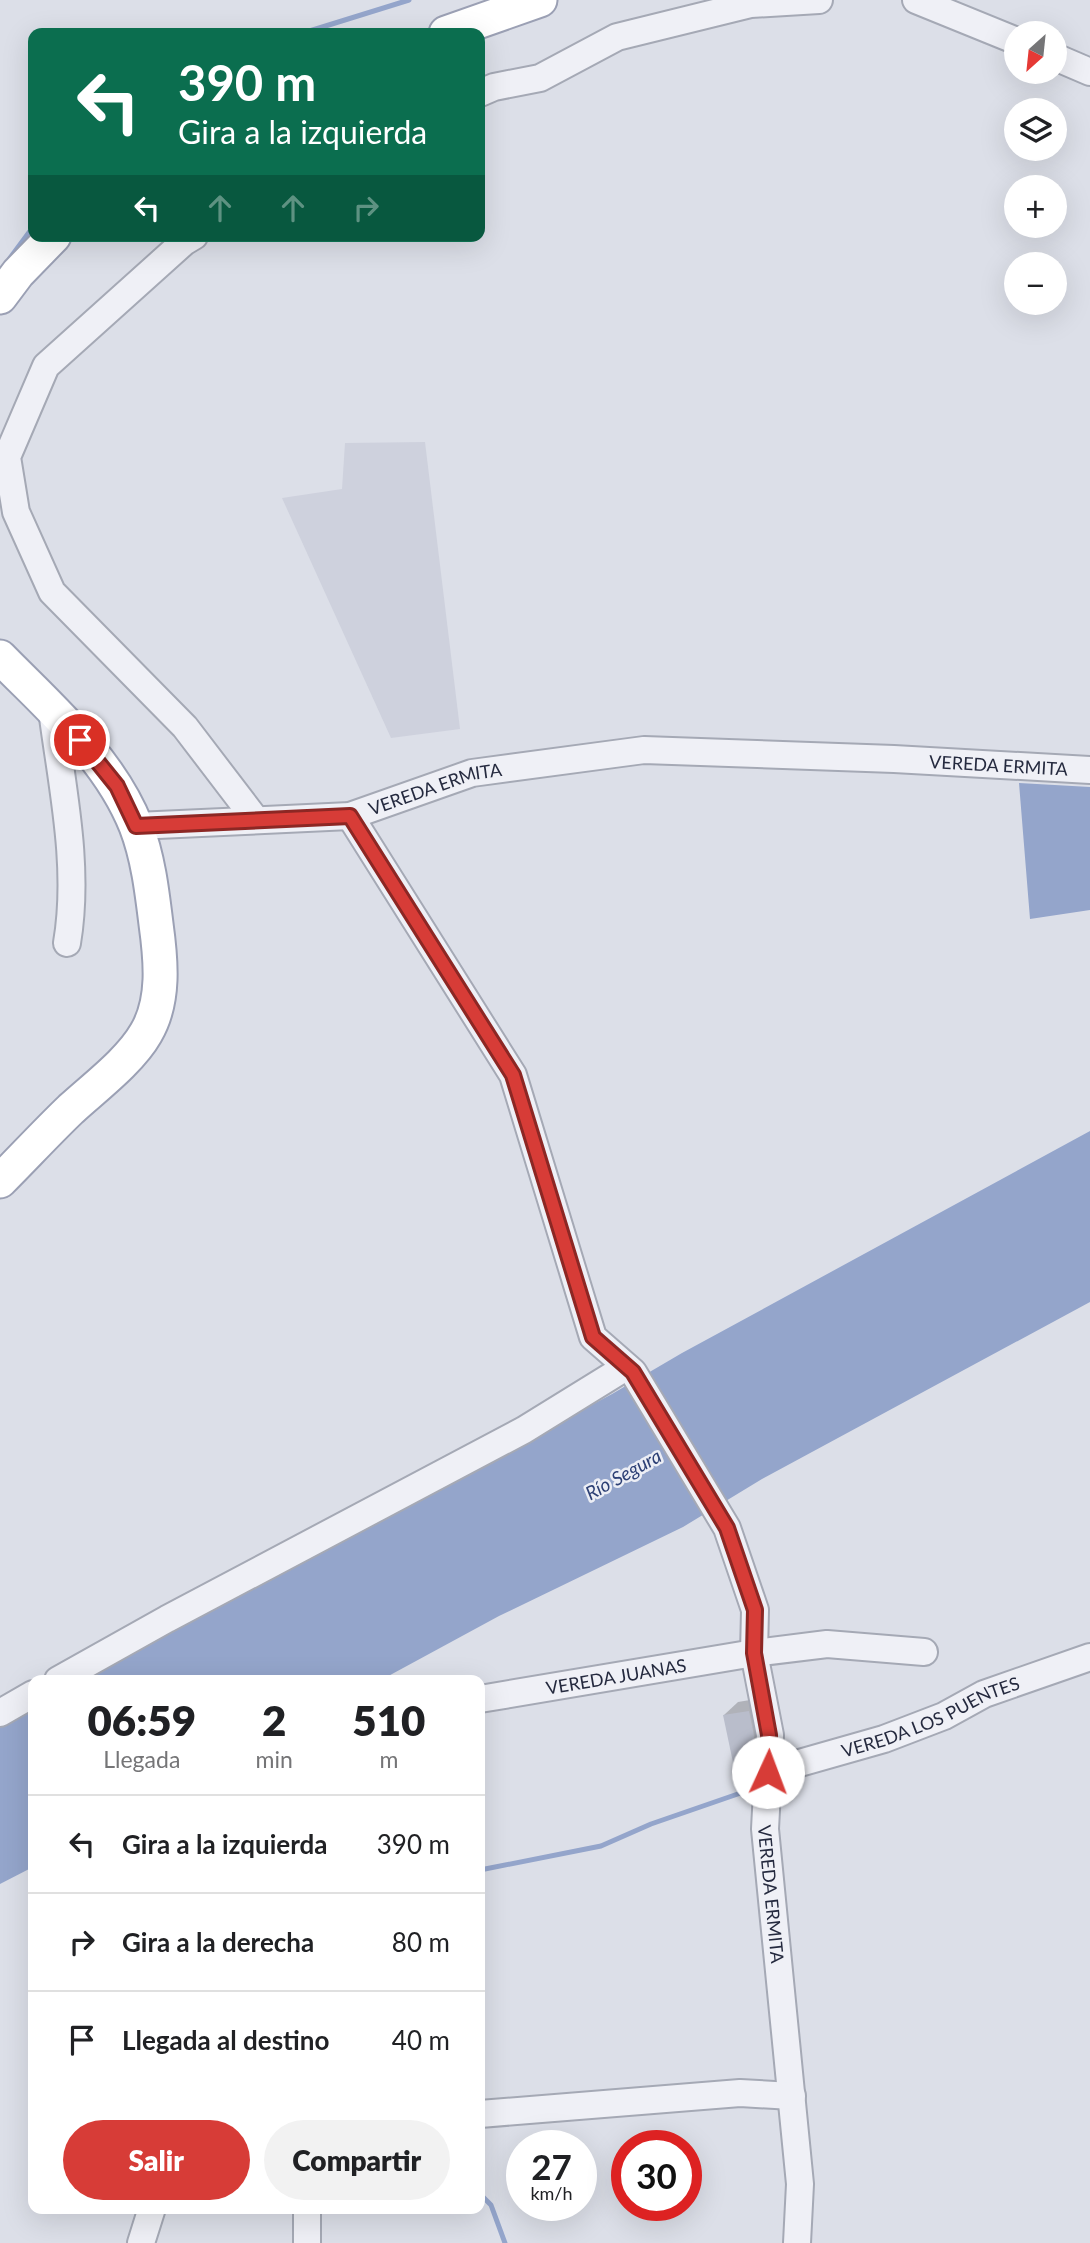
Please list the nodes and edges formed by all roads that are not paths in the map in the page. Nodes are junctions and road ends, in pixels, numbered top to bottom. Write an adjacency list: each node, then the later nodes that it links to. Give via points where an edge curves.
1 (540, 0): 4 (main road)
2 (819, 0): 8 (street, via 751,4 617,37 540,78)
3 (916, 0): 5 (street)
4 (460, 28)
5 (1004, 36)
6 (1068, 63): 7 (street)
7 (1090, 72)
8 (485, 91)
9 (48, 242): 11 (main road)
10 (184, 242): 16 (street, via 46,366 7,457 16,512 52,592 185,727)
11 (0, 297)
12 (0, 657): 13 (main road)
13 (52, 710): 17 (main road, via 117,786); 18 (street, via 72,873)
14 (1090, 770): 15 (street, VEREDA ERMITA, via 645,750 472,774)
15 (350, 816): 16 (street); 20 (street, VEREDA ERMITA, via 513,1075 593,1337)
16 (256, 820): 17 (street)
17 (136, 826): 19 (main road, via 148,866 158,938 156,1012 145,1035 121,1063)
18 (67, 943)
19 (0, 1181)
20 (630, 1369): 22 (street, VEREDA ERMITA, via 727,1528 755,1610); 24 (street)
21 (924, 1652): 22 (street, via 827,1644)
22 (754, 1653): 26 (street, VEREDA JUANAS); 28 (street, VEREDA ERMITA, via 769,1735)
23 (1090, 1657): 28 (street, VEREDA LOS PUENTES, via 984,1694 884,1740)
24 (67, 1675)
25 (28, 1697): 27 (street)
26 (485, 1698)
27 (0, 1713)
28 (768, 1772): 29 (street, VEREDA ERMITA, via 765,1829)
29 (792, 2096): 30 (street, via 740,2093); 35 (street, VEREDA ERMITA, via 800,2184)
30 (485, 2114)
31 (150, 2214): 33 (street)
32 (307, 2214): 34 (street)
33 (141, 2243)
34 (307, 2243)
35 (797, 2243)

